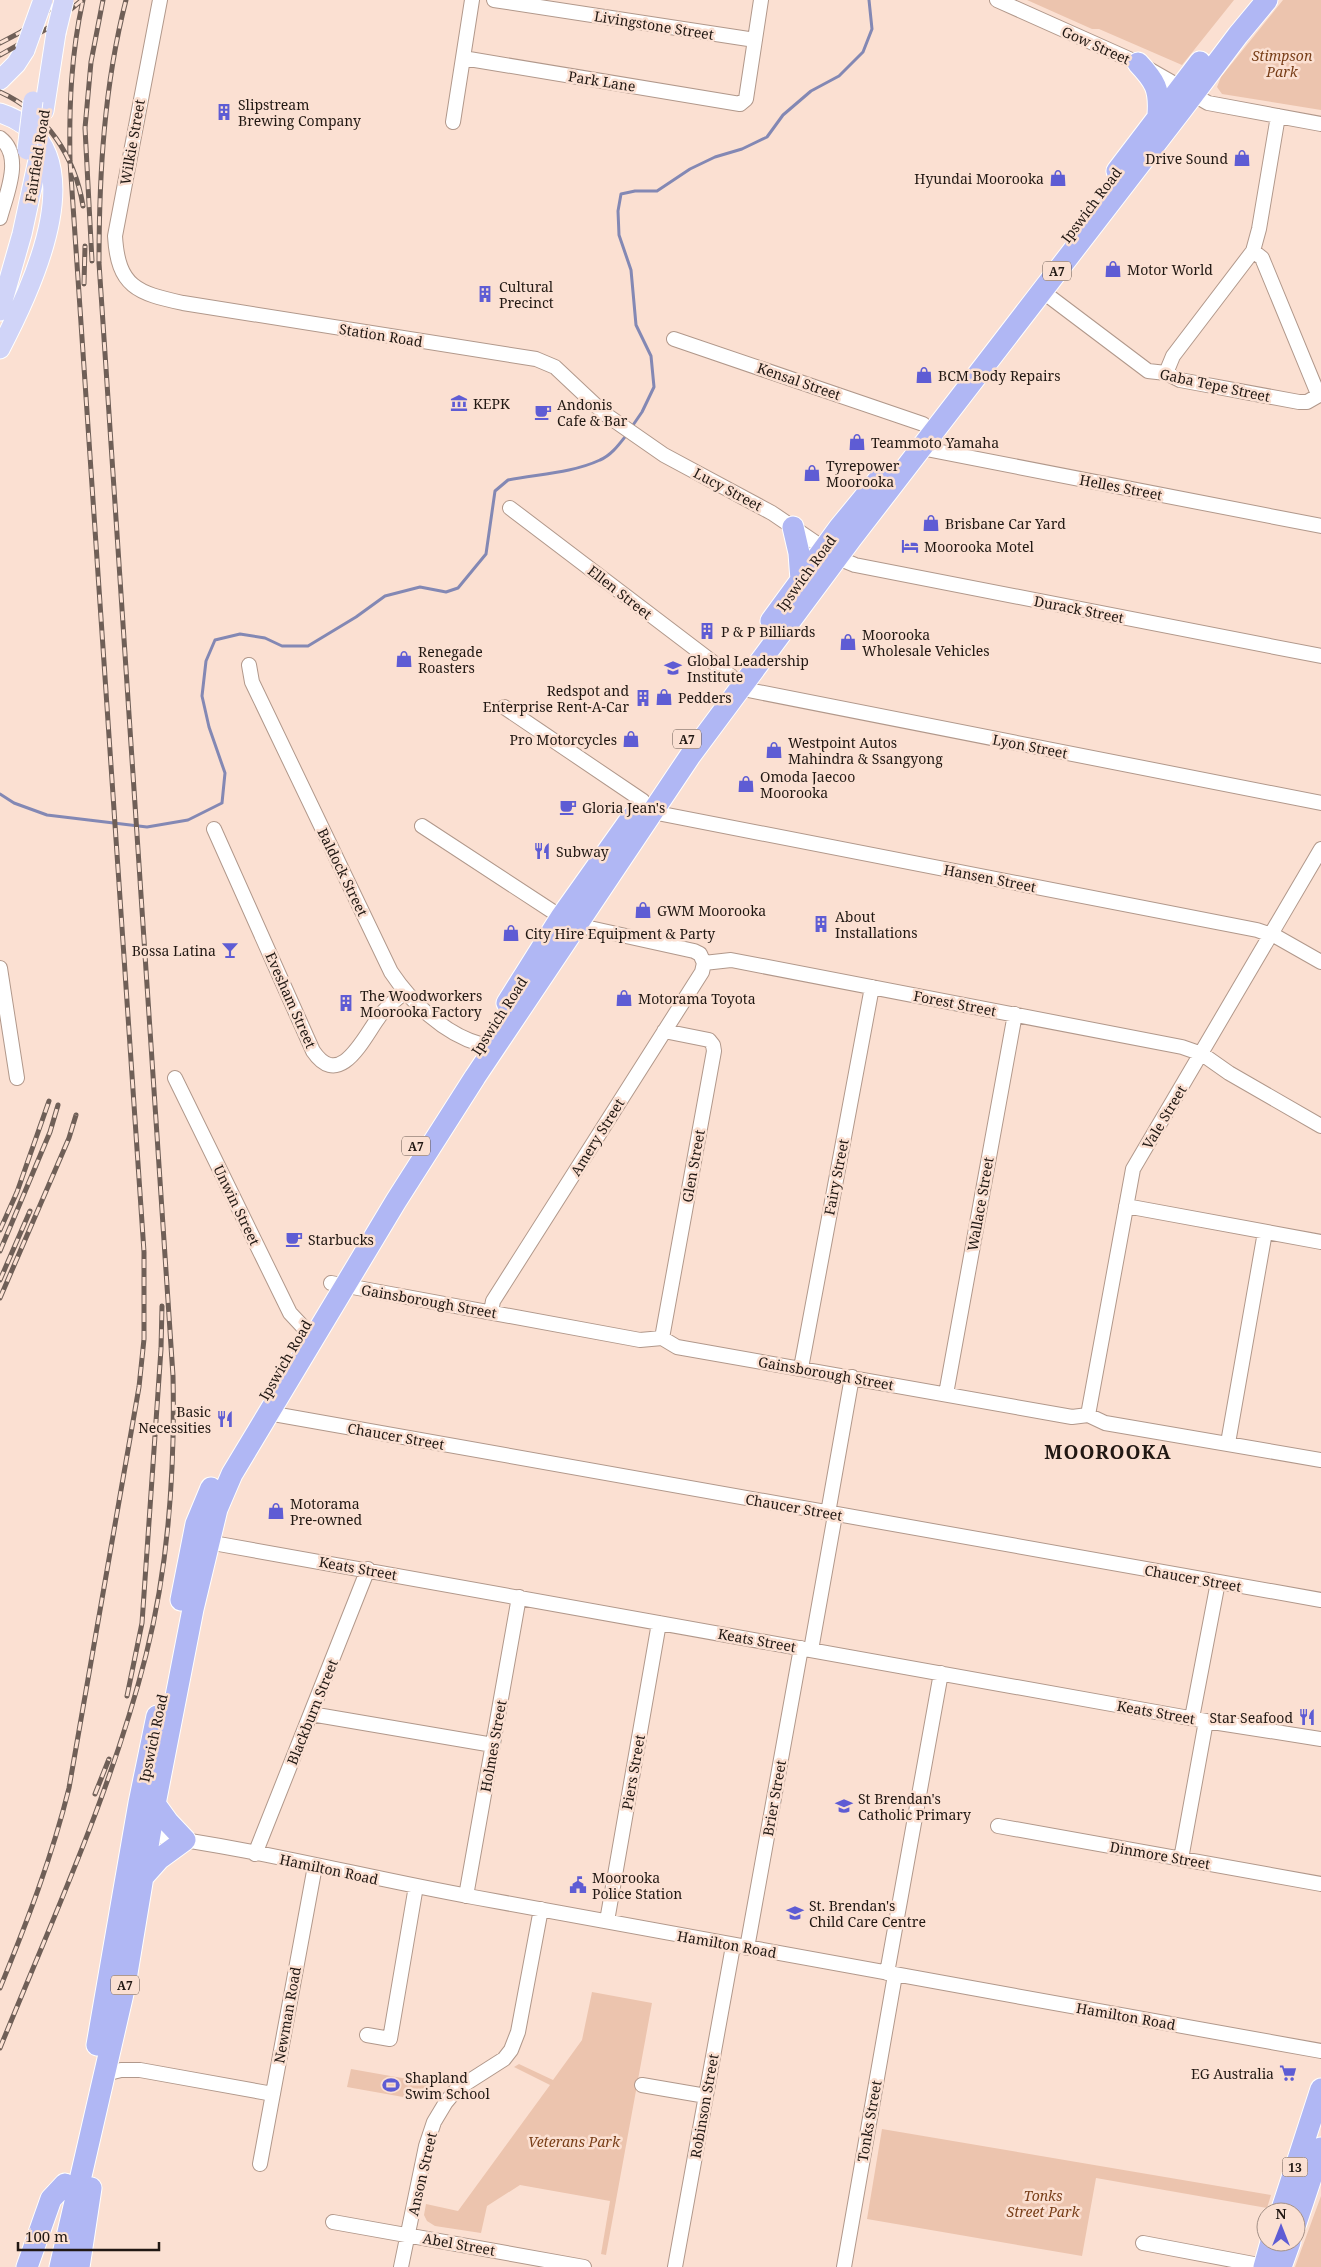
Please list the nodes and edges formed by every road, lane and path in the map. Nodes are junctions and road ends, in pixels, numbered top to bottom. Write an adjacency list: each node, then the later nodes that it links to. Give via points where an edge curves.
1 (43, 0): 12 (main road, bridge)
2 (52, 0): 12 (main road, Fairfield Road)
3 (64, 0): 12 (main road, Fairfield Road, bridge)
4 (160, 0): 27 (street, Wilkie Street, via 115,236 116,256)
5 (472, 0): 13 (street)
6 (494, 0): 11 (street, Livingstone Street)
7 (761, 0): 11 (street)
8 (997, 0): 14 (street, Gow Street)
9 (1250, 0): 16 (highway, Ipswich Road / A7)
10 (1267, 0): 16 (highway, Ipswich Road / A7)
11 (755, 40): 13 (street, Park Lane, via 746,99 740,104)
12 (41, 42): 15 (main road); 23 (main road, Fairfield Road)
13 (463, 58): 20 (street)
14 (1138, 64): 16 (street, Gow Street); 18 (highway, via 1154,80)
15 (1, 79)
16 (1186, 90): 18 (highway, Ipswich Road / A7); 19 (street, Gow Street, via 1215,105); 28 (highway, Ipswich Road / A7)
17 (0, 113): 31 (main road, via 21,122 39,142 51,165 54,186 51,216 40,258 19,314)
18 (1158, 115): 35 (highway, Ipswich Road / A7)
19 (1278, 116): 21 (street, Gow Street); 25 (street)
20 (453, 122)
21 (1321, 124)
22 (0, 138): 24 (street, Fairfield Road, via 10,150 12,160)
23 (32, 155): 26 (main road, Fairfield Road); 29 (main road, Fairfield Road, via 24,225)
24 (0, 218)
25 (1253, 251): 32 (street, via 1173,356); 33 (street, via 1262,258)
26 (0, 270)
27 (129, 282): 34 (street, Station Road, via 150,296 182,303 536,360 555,367)
28 (1042, 291): 32 (street, Gaba Tepe Street, via 1145,369); 36 (highway, Ipswich Road / A7)
29 (0, 311)
30 (674, 339): 35 (street, Kensal Street)
31 (0, 349)
32 (1166, 373): 33 (street, Gaba Tepe Street, via 1180,380 1298,402 1307,402)
33 (1320, 394)
34 (617, 421): 39 (street, Lucy Street, via 664,455 772,513)
35 (923, 424): 40 (highway, Ipswich Road / A7)
36 (921, 448): 38 (street, Helles Street); 40 (highway, Ipswich Road / A7)
37 (510, 508): 44 (street, Ellen Street)
38 (1321, 526)
39 (793, 528): 40 (street, Lucy Street); 41 (highway)
40 (831, 553): 41 (highway, Ipswich Road / A7); 42 (street, Durack Street, via 855,565); 44 (highway, Ipswich Road / A7)
41 (801, 580): 44 (highway, Ipswich Road / A7)
42 (1321, 656)
43 (249, 665): 57 (street, Baldock Street, via 252,682 391,972)
44 (735, 682): 46 (street, Lyon Street); 47 (highway, Ipswich Road / A7)
45 (504, 707): 47 (street)
46 (1321, 803)
47 (648, 806): 51 (highway, Ipswich Road / A7); 52 (street, Hansen Street)
48 (422, 826): 51 (street)
49 (214, 829): 57 (street, Evesham Street, via 320,1061 339,1065 348,1060 390,1004)
50 (1321, 849): 52 (street, Vale Street)
51 (569, 921): 54 (street, via 694,951 700,954); 60 (highway, Ipswich Road / A7); 68 (highway, Ipswich Road / A7, via 396,1201)
52 (1271, 934): 53 (street, Hansen Street); 61 (street, Vale Street)
53 (1321, 962)
54 (704, 963): 56 (street, Forest Street, via 732,960); 59 (street, Amery Street, via 702,972)
55 (0, 968): 62 (street)
56 (872, 987): 58 (street, Forest Street); 72 (street, Fairy Street)
57 (405, 992): 60 (street, Baldock Street, via 430,1015 462,1037)
58 (1014, 1014): 61 (street, Forest Street, via 1182,1047); 74 (street, Wallace Street)
59 (664, 1031): 69 (street, Amery Street, via 492,1301); 71 (street, Glen Street, via 710,1040 714,1051)
60 (480, 1044): 68 (highway, Ipswich Road / A7)
61 (1202, 1054): 64 (street, Forest Street); 65 (street, Vale Street, via 1133,1169)
62 (17, 1078)
63 (175, 1078): 70 (street, Unwin Street, via 290,1314)
64 (1321, 1126)
65 (1126, 1206): 66 (street); 76 (street, Vale Street)
66 (1266, 1232): 67 (street); 77 (street)
67 (1321, 1242)
68 (338, 1285): 69 (street, Gainsborough Street); 70 (highway, Ipswich Road / A7); 75 (highway, Ipswich Road / A7)
69 (490, 1312): 71 (street, Gainsborough Street, via 640,1340)
70 (304, 1328): 80 (highway, Ipswich Road / A7, via 215,1480 203,1505)
71 (662, 1338): 72 (street, Gainsborough Street, via 678,1347)
72 (801, 1368): 73 (street, Gainsborough Street)
73 (852, 1377): 74 (street, Gainsborough Street); 79 (street, Brier Street)
74 (946, 1394): 76 (street, Gainsborough Street, via 1072,1417)
75 (268, 1413): 79 (street, Chaucer Street); 80 (highway, Ipswich Road / A7, via 225,1488)
76 (1088, 1414): 77 (street, Gainsborough Street, via 1106,1423)
77 (1228, 1444): 78 (street, Gainsborough Street)
78 (1321, 1460)
79 (832, 1514): 82 (street, Chaucer Street); 86 (street, Brier Street)
80 (201, 1541): 81 (street, Keats Street); 92 (highway, Ipswich Road / A7); 94 (highway, Ipswich Road / A7)
81 (368, 1569): 83 (street, Keats Street); 88 (street, Blackburn Street)
82 (1218, 1582): 84 (street, Chaucer Street); 89 (street)
83 (519, 1597): 85 (street, Keats Street); 91 (street, Holmes Street)
84 (1321, 1600)
85 (659, 1623): 86 (street, Keats Street); 104 (street, Piers Street)
86 (806, 1649): 87 (street, Keats Street); 105 (street, Brier Street)
87 (941, 1673): 89 (street, Keats Street); 106 (street, Tonks Street)
88 (311, 1714): 91 (street); 96 (street, Blackburn Street)
89 (1199, 1719): 90 (street, Keats Street); 97 (street)
90 (1321, 1739)
91 (493, 1745): 102 (street, Holmes Street)
92 (155, 1804): 94 (highway, Ipswich Road / A7); 95 (highway)
93 (998, 1826): 97 (street, Dinmore Street)
94 (142, 1834): 95 (street, Hamilton Road); 99 (highway, Ipswich Road / A7); 118 (highway, Ipswich Road / A7)
95 (185, 1840): 96 (street, Hamilton Road); 99 (highway, via 159,1859)
96 (255, 1854): 98 (street, Hamilton Road)
97 (1181, 1859): 100 (street, Dinmore Street)
98 (314, 1866): 101 (street, Hamilton Road); 112 (street, Newman Road)
99 (143, 1877): 109 (highway, Ipswich Road / A7, via 125,1985)
100 (1321, 1884)
101 (416, 1886): 102 (street, Hamilton Road); 107 (street, via 390,2039)
102 (466, 1896): 103 (street, Hamilton Road)
103 (541, 1909): 104 (street, Hamilton Road); 122 (street, Anson Street, via 518,2032 511,2050 504,2059 457,2089 434,2122 426,2146)
104 (607, 1922): 105 (street, Hamilton Road)
105 (740, 1947): 106 (street, Hamilton Road); 113 (street, Robinson Street)
106 (891, 1974): 108 (street, Hamilton Road); 133 (street, Tonks Street)
107 (366, 2034)
108 (1321, 2050)
109 (104, 2074): 112 (street, via 140,2070); 115 (highway, Ipswich Road / A7)
110 (642, 2084): 113 (street)
111 (1321, 2089): 114 (highway, 13)
112 (273, 2094): 117 (street, Newman Road)
113 (706, 2096): 132 (street, Robinson Street)
114 (1316, 2124): 119 (highway, 13)
115 (91, 2134): 128 (highway, A7); 129 (highway, via 97,2152)
116 (1321, 2148): 120 (highway, 13)
117 (260, 2164)
118 (65, 2184): 126 (highway, via 51,2199); 127 (highway, A7)
119 (1285, 2202)
120 (1303, 2202)
121 (333, 2222): 122 (street, Abel Street)
122 (409, 2236): 130 (street, Anson Street); 131 (street, Abel Street)
123 (1143, 2243): 134 (street)
124 (1271, 2252): 134 (highway)
125 (1282, 2252): 134 (highway)
126 (26, 2267)
127 (47, 2267)
128 (60, 2267)
129 (79, 2267)
130 (401, 2267)
131 (584, 2267)
132 (675, 2267)
133 (844, 2267)
134 (1270, 2267)

